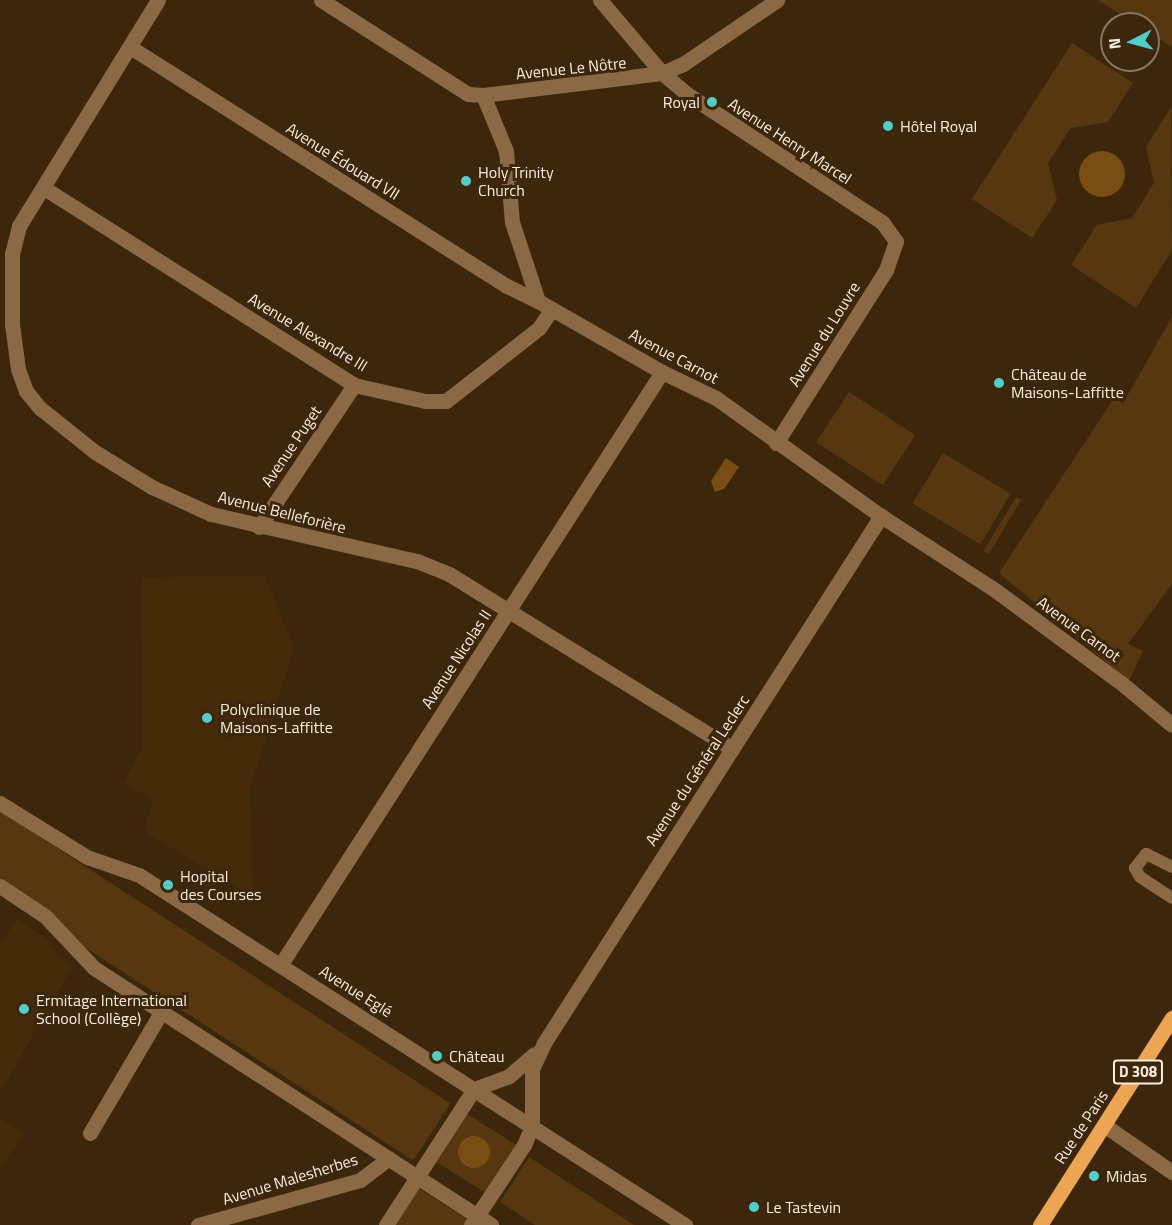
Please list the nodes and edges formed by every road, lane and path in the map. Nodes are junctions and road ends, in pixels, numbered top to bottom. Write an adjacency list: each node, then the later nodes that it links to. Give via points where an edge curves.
1 (158, 0): 5 (street, Avenue Belleforière)
2 (321, 0): 7 (street, via 468,94)
3 (600, 0): 6 (street, Avenue Henry Marcel)
4 (777, 0): 6 (street, Avenue Le Nôtre)
5 (130, 47): 8 (street, Avenue Belleforière); 10 (street, Avenue Édouard VII, via 507,286)
6 (662, 73): 7 (street, Avenue Le Nôtre, via 618,82); 9 (street, Avenue Henry Marcel, via 706,108 882,222)
7 (483, 95): 10 (street, via 506,151 512,222)
8 (44, 188): 11 (street, Avenue Belleforière, via 19,226 12,254); 13 (street, Avenue Alexandre III)
9 (896, 241): 14 (street, Avenue du Louvre, via 886,270)
10 (545, 305): 12 (street, Avenue Carnot); 13 (street, Avenue Alexandre III, via 539,328 446,401 425,401)
11 (6, 325): 16 (street, Avenue Belleforière, via 26,391 40,408 95,452 152,487 211,514)
12 (662, 372): 14 (street, Avenue Carnot, via 716,398); 17 (street, Avenue Nicolas II)
13 (354, 385): 16 (street, Avenue Puget)
14 (776, 443): 15 (street, Avenue Carnot)
15 (881, 516): 18 (street, Avenue Carnot, via 995,590); 19 (street, Avenue du Général Leclerc)
16 (259, 527): 17 (street, Avenue Belleforière, via 417,561 449,574)
17 (510, 609): 19 (street, Avenue Belleforière); 24 (street, Avenue Nicolas II)
18 (1172, 725)
19 (732, 749): 27 (street, Avenue du Général Leclerc)
20 (0, 802): 24 (street, Avenue Eglé, via 87,857 139,875)
21 (1172, 867): 23 (street, via 1146,854 1137,860 1135,868 1140,877)
22 (0, 886): 25 (street, via 45,916 94,968)
23 (1172, 898)
24 (280, 964): 28 (street, Avenue Eglé)
25 (162, 1011): 31 (street); 32 (street)
26 (1172, 1018): 29 (main road, Rue de Paris / D 308)
27 (544, 1043): 28 (street, Avenue du Général Leclerc, via 509,1076); 30 (street, Avenue du Général Leclerc, via 531,1069)
28 (474, 1089): 30 (street, Avenue Eglé); 34 (street)
29 (1104, 1125): 33 (street); 40 (main road, Rue de Paris / D 308)
30 (532, 1126): 35 (street, Avenue du Général Leclerc, via 524,1145); 39 (street, Avenue Eglé)
31 (90, 1133)
32 (389, 1158): 34 (street); 36 (street, Avenue Malesherbes, via 360,1180)
33 (1172, 1172)
34 (417, 1177): 35 (street); 37 (street)
35 (475, 1220): 38 (street)
36 (198, 1225)
37 (386, 1225)
38 (491, 1225)
39 (685, 1225)
40 (1040, 1225)

